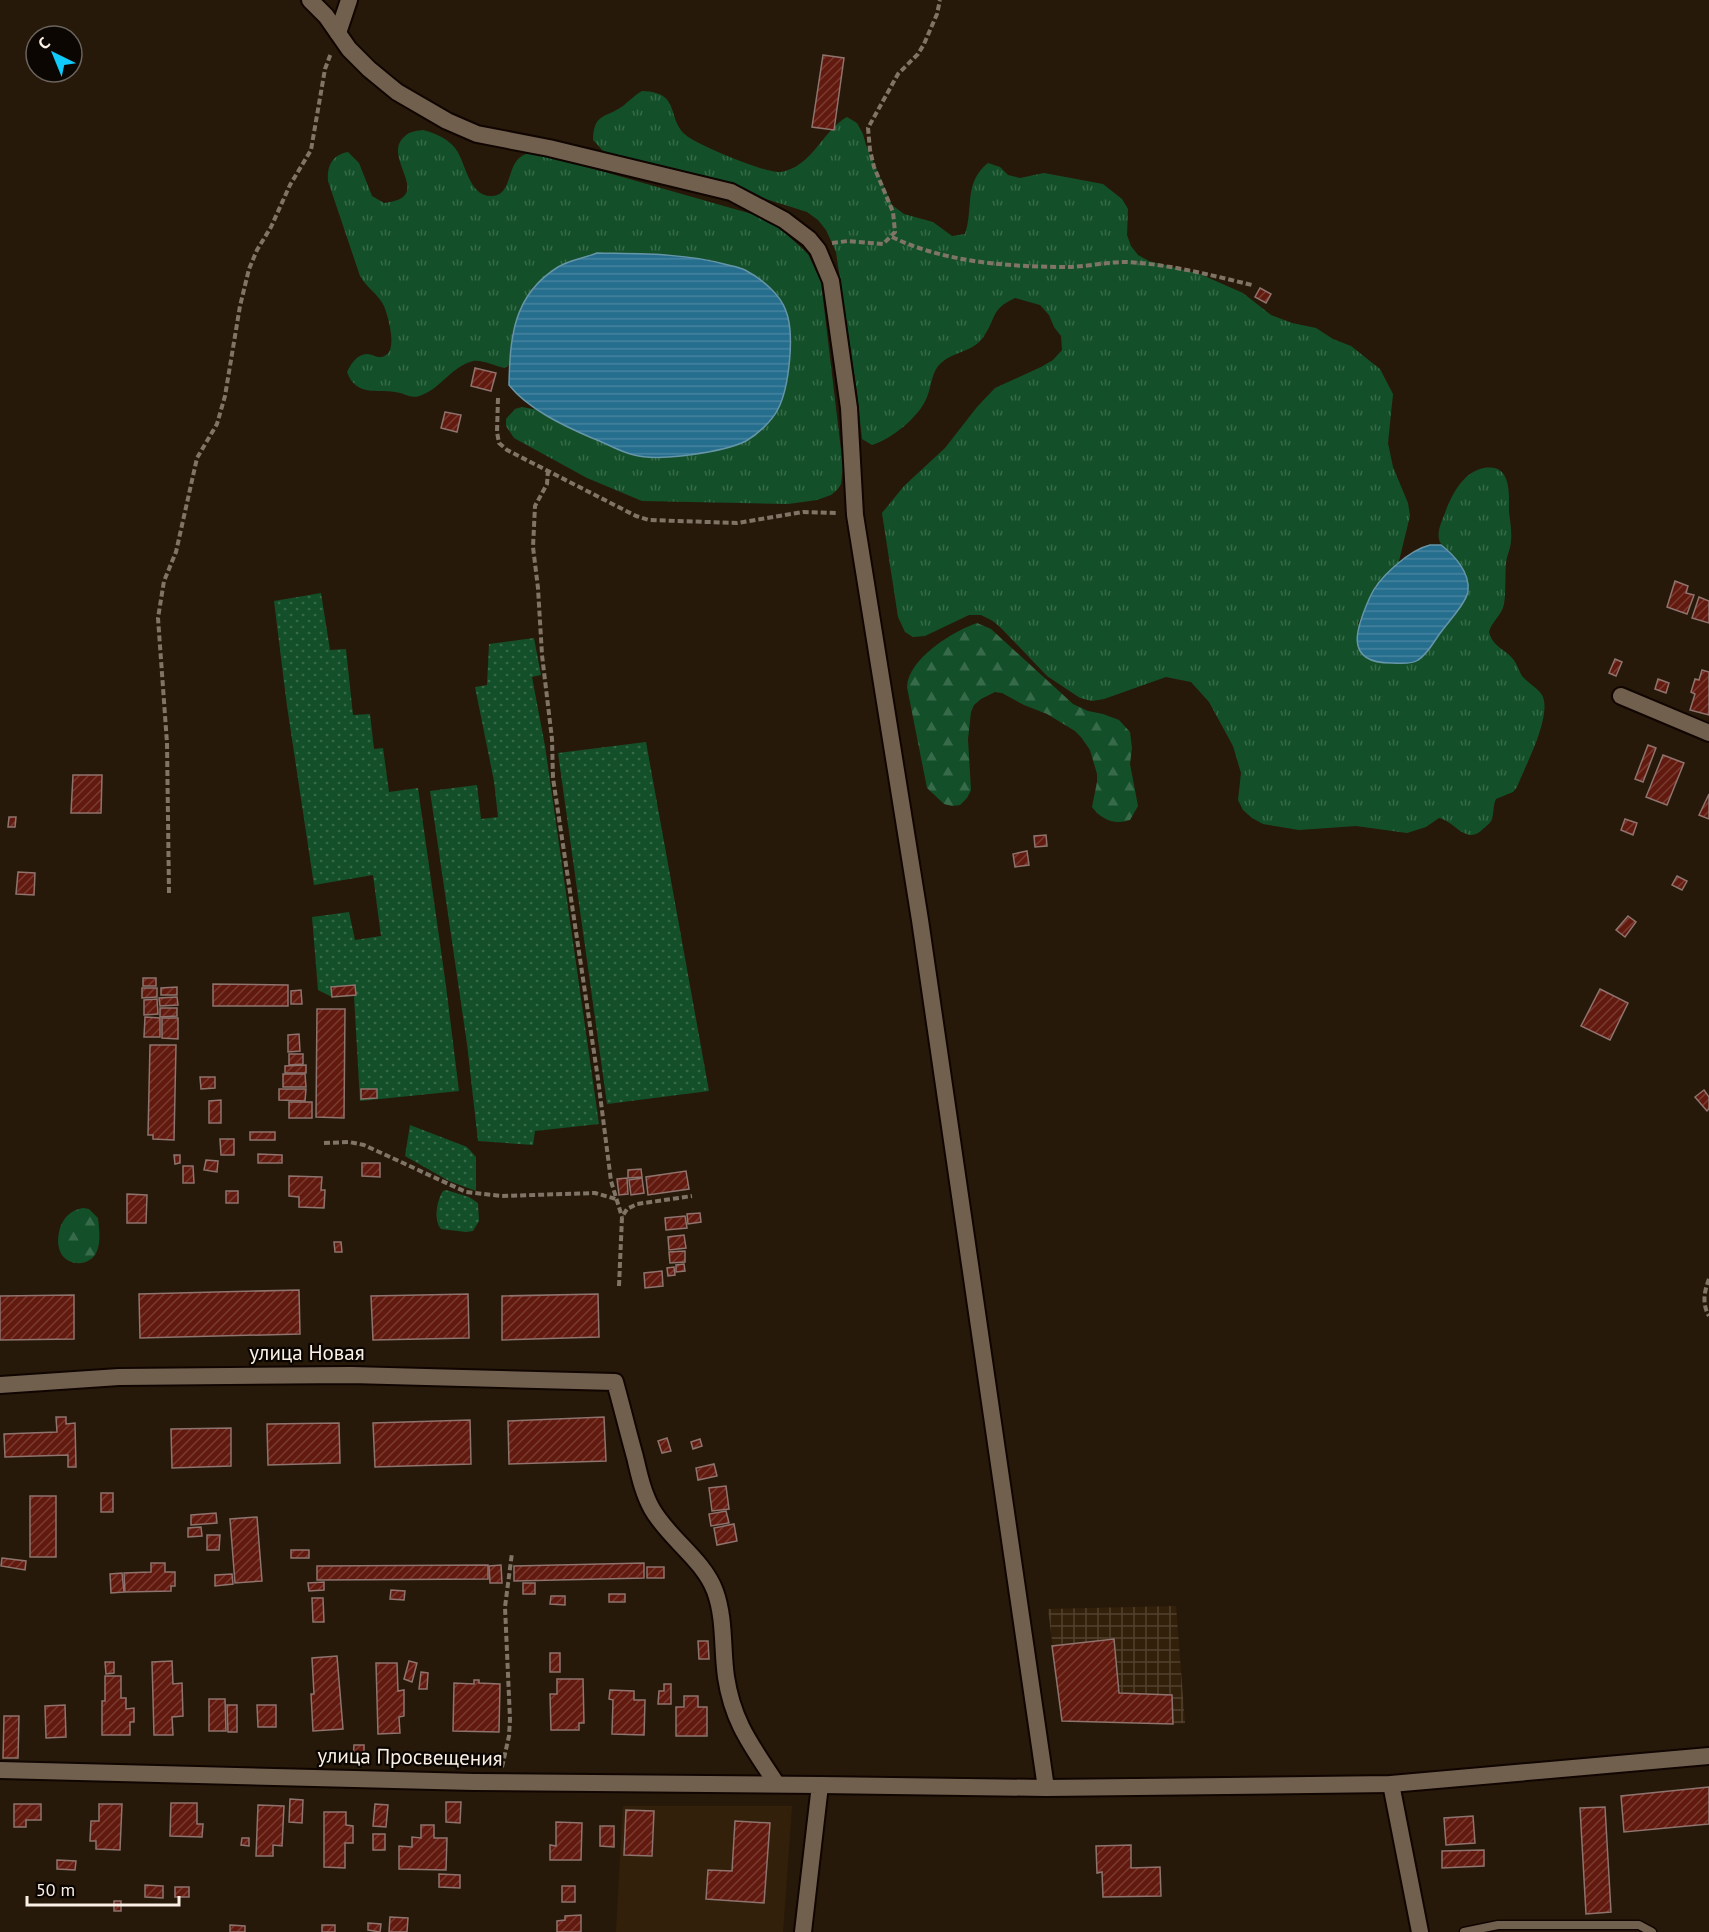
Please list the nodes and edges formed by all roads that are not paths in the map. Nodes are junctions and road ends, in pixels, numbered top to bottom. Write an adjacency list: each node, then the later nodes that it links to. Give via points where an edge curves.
1 (310, 0): 3 (street)
2 (349, 0): 3 (street)
3 (338, 33): 12 (street, via 349,49 390,86 447,121 477,134 731,192 784,220 810,239 831,281 849,408 855,515 920,920)
4 (1621, 696): 5 (street)
5 (1709, 733)
6 (0, 1385): 9 (street, улица Новая, via 112,1377 339,1375 615,1382 651,1508 707,1575 714,1589 733,1712)
7 (1709, 1756): 10 (street, улица Просвещения)
8 (0, 1770): 9 (street, улица Просвещения, via 498,1782)
9 (776, 1783): 11 (street, улица Просвещения)
10 (1391, 1784): 12 (street, улица Просвещения); 14 (street)
11 (820, 1785): 12 (street, улица Просвещения); 13 (street)
12 (1046, 1788)
13 (803, 1932)
14 (1420, 1932)
15 (1464, 1932): 16 (lane, via 1498,1925 1639,1925)
16 (1652, 1932)

